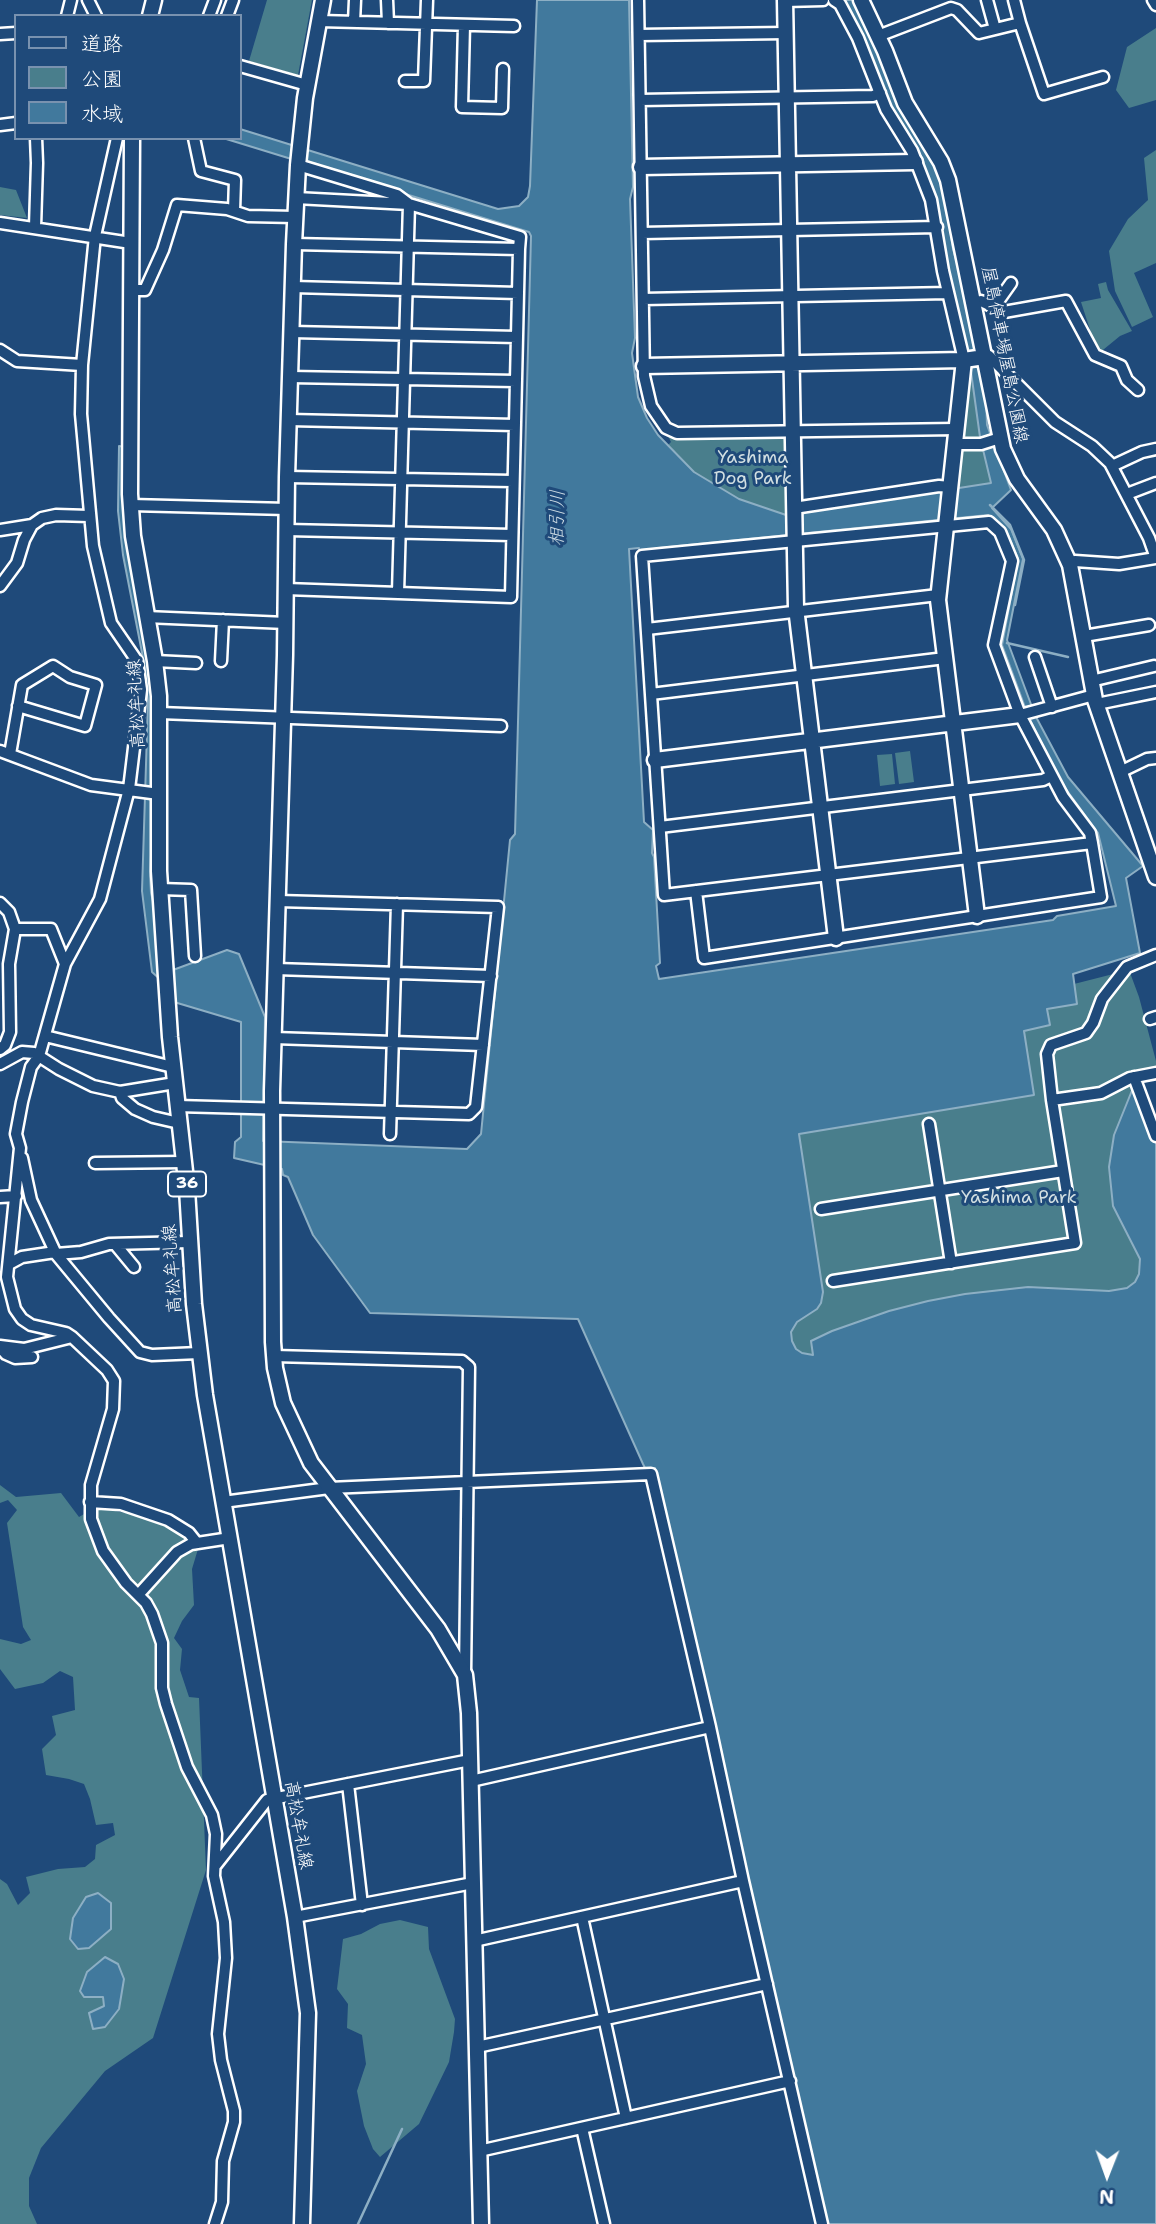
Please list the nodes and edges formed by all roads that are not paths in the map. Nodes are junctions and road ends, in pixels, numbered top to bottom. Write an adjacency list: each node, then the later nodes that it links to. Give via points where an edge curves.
1 (323, 0): 14 (street)
2 (355, 0): 15 (street)
3 (387, 0): 16 (street)
4 (427, 0): 18 (street)
5 (638, 0): 23 (street)
6 (785, 0): 7 (street); 22 (street)
7 (824, 0)
8 (834, 0): 30 (street, via 858,38)
9 (861, 0): 24 (street, 屋島停車場屋島公園線)
10 (987, 0): 21 (street)
11 (1014, 0): 17 (street)
12 (1153, 0): 13 (street)
13 (1156, 5)
14 (319, 21): 15 (street); 29 (street)
15 (354, 22): 16 (street)
16 (388, 23): 18 (street)
17 (1020, 23): 21 (street); 27 (street, via 1044,94)
18 (426, 24): 19 (street); 28 (street, via 425,81)
19 (464, 25): 20 (street); 26 (street, via 462,107 502,108)
20 (514, 26)
21 (995, 29): 24 (street, via 979,33 951,8)
22 (786, 33): 23 (street); 31 (street)
23 (639, 35): 32 (street)
24 (878, 36): 63 (street, 屋島停車場屋島公園線, via 905,103 948,180)
25 (242, 67): 29 (street)
26 (503, 69)
27 (1103, 77)
28 (405, 81)
29 (307, 85): 38 (street)
30 (880, 93): 31 (street); 37 (street)
31 (787, 97): 32 (street); 39 (street)
32 (640, 100): 40 (street)
33 (36, 140): 46 (street)
34 (117, 140): 50 (street)
35 (132, 140): 51 (street, 高松牟礼線 / 36)
36 (194, 140): 43 (street, via 201,171 235,180)
37 (915, 162): 39 (street); 47 (street, via 932,200)
38 (298, 164): 41 (street); 42 (street, via 397,195)
39 (788, 164): 40 (street); 48 (street)
40 (641, 167): 49 (street)
41 (296, 198): 42 (street); 44 (street)
42 (409, 204): 53 (street); 54 (street, via 520,237)
43 (233, 211): 44 (street, via 248,216); 57 (street, via 177,205 145,290)
44 (295, 217): 52 (street)
45 (0, 223): 46 (street)
46 (35, 227): 50 (street)
47 (937, 227): 48 (street); 60 (street)
48 (789, 230): 49 (street); 61 (street)
49 (642, 233): 62 (street)
50 (95, 236): 51 (street); 72 (street)
51 (131, 243): 57 (street, 高松牟礼線 / 36)
52 (294, 244): 53 (street); 56 (street)
53 (408, 246): 54 (street); 58 (street)
54 (519, 249): 59 (street)
55 (1011, 283): 64 (street)
56 (293, 288): 58 (street); 65 (street)
57 (131, 290): 93 (street, 高松牟礼線 / 36)
58 (407, 290): 59 (street); 66 (street)
59 (518, 293): 67 (street)
60 (948, 293): 61 (street); 70 (street)
61 (790, 297): 62 (street); 71 (street)
62 (643, 299): 73 (street)
63 (974, 303): 64 (street); 69 (street, 屋島停車場屋島公園線)
64 (994, 307): 77 (street, via 1004,312 1066,301 1095,355 1121,366)
65 (292, 332): 66 (street); 74 (street)
66 (406, 335): 67 (street); 75 (street)
67 (517, 337): 76 (street)
68 (0, 350): 72 (street, via 18,361)
69 (984, 356): 70 (street); 83 (street, 屋島停車場屋島公園線); 86 (street, via 1055,422 1092,446)
70 (964, 360): 71 (street); 81 (street)
71 (791, 363): 73 (street); 82 (street)
72 (82, 365): 96 (street)
73 (644, 366): 82 (street, via 652,409 673,433)
74 (290, 377): 75 (street); 78 (street)
75 (405, 379): 76 (street); 79 (street)
76 (516, 381): 80 (street)
77 (1138, 390)
78 (289, 420): 79 (street); 87 (street)
79 (403, 422): 80 (street); 88 (street)
80 (515, 425): 89 (street)
81 (956, 429): 82 (street); 84 (street)
82 (792, 432): 95 (street)
83 (996, 439): 84 (street); 105 (street, 屋島停車場屋島公園線, via 1017,479 1054,530)
84 (954, 444): 91 (street)
85 (1156, 449): 86 (street)
86 (1112, 466): 92 (street)
87 (287, 477): 88 (street); 94 (street)
88 (403, 479): 89 (street); 101 (street)
89 (513, 481): 102 (street)
90 (1156, 483): 92 (street)
91 (950, 489): 95 (street, via 939,486); 97 (street)
92 (1127, 494): 104 (street)
93 (131, 506): 94 (street); 111 (street, 高松牟礼線 / 36)
94 (287, 509): 100 (street)
95 (794, 510): 103 (street)
96 (89, 516): 98 (street, via 42,517); 140 (street, via 111,623 130,648 140,675)
97 (946, 523): 103 (street); 109 (street); 130 (street, via 989,522 1000,532 1012,561 994,645)
98 (32, 525): 99 (street); 106 (street, via 17,563)
99 (0, 530)
100 (287, 530): 101 (street); 107 (street)
101 (401, 533): 102 (street); 108 (street)
102 (512, 535): 108 (street, via 511,597)
103 (794, 538): 110 (street); 115 (street, via 642,556)
104 (1156, 558): 105 (street, via 1119,564)
105 (1069, 563): 116 (street, 屋島停車場屋島公園線)
106 (0, 586)
107 (286, 589): 108 (street); 113 (street)
108 (398, 593)
109 (938, 595): 110 (street); 118 (street)
110 (796, 611): 115 (street); 123 (street)
111 (146, 617): 112 (street); 119 (street, 高松牟礼線 / 36)
112 (223, 620): 113 (street); 120 (street)
113 (286, 623): 131 (street)
114 (1149, 625): 116 (street)
115 (647, 629): 126 (street)
116 (1084, 636): 125 (street, 屋島停車場屋島公園線)
117 (1035, 657): 128 (street, via 1045,671)
118 (945, 659): 123 (street); 132 (street)
119 (155, 661): 121 (street); 129 (street, 高松牟礼線 / 36)
120 (220, 661)
121 (196, 663)
122 (1154, 666): 125 (street)
123 (803, 676): 126 (street); 134 (street)
124 (1156, 692): 125 (street)
125 (1094, 693): 128 (street); 138 (street, 屋島停車場屋島公園線)
126 (651, 694): 137 (street)
127 (18, 706): 127 (street, via 22,684 53,666 96,685 85,726); 135 (street)
128 (1052, 706): 130 (street)
129 (160, 713): 131 (street); 142 (street, 高松牟礼線 / 36)
130 (1023, 714): 132 (street); 139 (street)
131 (284, 718): 133 (street); 151 (street)
132 (953, 723): 134 (street); 141 (street)
133 (501, 726)
134 (811, 741): 137 (street); 143 (street)
135 (5, 753): 140 (street, via 91,785)
136 (1156, 758): 138 (street)
137 (655, 760): 144 (street)
138 (1120, 772): 148 (street, 屋島停車場屋島公園線)
139 (1051, 776): 141 (street); 145 (street, via 1090,833)
140 (129, 789): 142 (street); 159 (street, via 100,899)
141 (961, 790): 143 (street); 146 (street)
142 (159, 794): 149 (street, 高松牟礼線 / 36)
143 (820, 808): 144 (street); 147 (street)
144 (660, 827): 150 (street, via 664,895)
145 (1092, 843): 146 (street); 154 (street, via 1101,897)
146 (970, 858): 147 (street); 154 (street)
147 (828, 875): 150 (street); 156 (street)
148 (1156, 877)
149 (160, 889): 158 (street, via 191,890); 170 (street, 高松牟礼線 / 36)
150 (696, 891): 156 (street, via 704,958)
151 (278, 901): 153 (street); 160 (street)
152 (0, 903): 155 (street)
153 (397, 904): 161 (street); 162 (street, via 498,907)
154 (977, 916): 156 (street)
155 (15, 929): 159 (street, via 51,929); 167 (street, via 9,964 10,1032)
156 (836, 938)
157 (1156, 955): 175 (street, via 1124,971 1102,999 1086,1033 1051,1045 1046,1054)
158 (195, 956)
159 (65, 964): 163 (street)
160 (276, 969): 161 (street); 164 (street)
161 (395, 972): 162 (street); 165 (street)
162 (491, 976): 166 (street)
163 (45, 1036): 168 (street); 170 (street)
164 (274, 1038): 165 (street); 177 (street)
165 (394, 1042): 166 (street); 178 (street)
166 (483, 1045): 178 (street, via 476,1107 469,1114)
167 (0, 1049)
168 (39, 1056): 169 (street, via 22,1052); 174 (street, via 93,1086); 183 (street, via 31,1067 22,1102 16,1134)
169 (0, 1064)
170 (173, 1067): 173 (street, 高松牟礼線 / 36)
171 (1156, 1073): 172 (street)
172 (1134, 1077): 175 (street, via 1101,1093); 182 (street)
173 (174, 1083): 174 (street); 176 (street, 高松牟礼線 / 36)
174 (120, 1093): 179 (street, via 135,1109)
175 (1052, 1100): 186 (street)
176 (177, 1106): 177 (street); 179 (street, 高松牟礼線 / 36)
177 (269, 1108): 178 (street); 201 (street)
178 (391, 1112): 181 (street)
179 (179, 1123): 184 (street, 高松牟礼線 / 36)
180 (929, 1124): 187 (street)
181 (390, 1134)
182 (1156, 1136)
183 (20, 1148): 188 (street); 193 (street, via 31,1200)
184 (184, 1162): 185 (street); 191 (street, 高松牟礼線 / 36)
185 (95, 1163)
186 (1063, 1171): 187 (street); 194 (street, via 1075,1243)
187 (939, 1190): 190 (street); 194 (street)
188 (16, 1196): 189 (street); 195 (street)
189 (0, 1197)
190 (821, 1209)
191 (190, 1242): 192 (street); 200 (street, 高松牟礼線 / 36)
192 (115, 1244): 193 (street); 196 (street)
193 (55, 1253): 195 (street, via 22,1257); 200 (street, via 140,1352)
194 (951, 1263): 197 (street)
195 (9, 1264): 198 (street, via 7,1277 22,1319)
196 (134, 1267)
197 (833, 1281)
198 (72, 1338): 199 (street, via 24,1349); 205 (street, via 107,1370 115,1389)
199 (0, 1347): 202 (street, via 15,1358)
200 (199, 1353): 206 (street, 高松牟礼線 / 36)
201 (274, 1356): 203 (street, via 462,1361 469,1367); 204 (street, via 291,1424)
202 (32, 1357)
203 (467, 1482): 204 (street); 210 (street); 211 (street, via 651,1474)
204 (329, 1488): 206 (street); 210 (street, via 438,1629)
205 (90, 1502): 208 (street, via 121,1504 168,1520); 209 (street, via 103,1551)
206 (223, 1502): 207 (street, 高松牟礼線 / 36)
207 (230, 1538): 208 (street); 215 (street, 高松牟礼線 / 36)
208 (197, 1543): 209 (street, via 177,1552)
209 (139, 1594): 216 (street, via 162,1643 162,1688 169,1714 187,1767 212,1815)
210 (465, 1675): 212 (street)
211 (710, 1727): 213 (street); 217 (street)
212 (470, 1760): 213 (street); 214 (street)
213 (471, 1782): 218 (street)
214 (348, 1784): 215 (street); 219 (street)
215 (274, 1799): 216 (street, via 267,1800); 220 (street, 高松牟礼線 / 36)
216 (215, 1867): 230 (street, via 226,1958 218,2034 234,2111)
217 (743, 1881): 221 (street); 223 (street)
218 (473, 1883): 219 (street); 222 (street)
219 (362, 1905): 220 (street)
220 (295, 1917): 231 (street, 高松牟礼線 / 36, via 308,2014)
221 (582, 1917): 222 (street); 224 (street)
222 (474, 1941): 225 (street)
223 (767, 1984): 224 (street); 226 (street)
224 (605, 2019): 225 (street); 227 (street)
225 (477, 2047): 229 (street)
226 (790, 2081): 227 (street); 234 (street)
227 (626, 2118): 228 (street)
228 (582, 2128): 229 (street); 233 (street)
229 (479, 2151): 232 (street)
230 (215, 2224)
231 (302, 2224)
232 (481, 2224)
233 (604, 2224)
234 (822, 2224)

